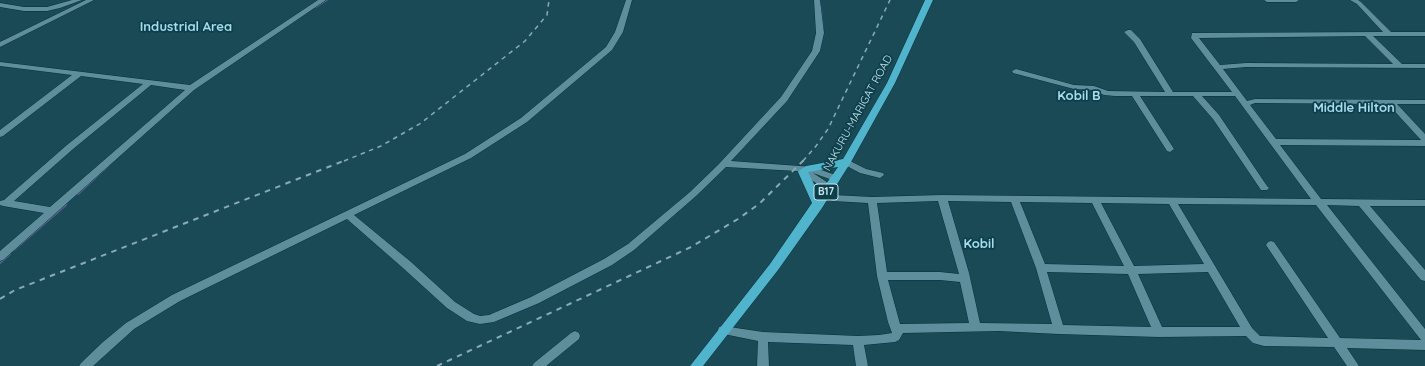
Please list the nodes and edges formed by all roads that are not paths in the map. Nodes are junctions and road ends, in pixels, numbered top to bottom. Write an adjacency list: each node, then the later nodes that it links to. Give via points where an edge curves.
1 (79, 0): 10 (street, via 47,9)
2 (91, 0): 15 (street)
3 (323, 0): 25 (street)
4 (629, 0): 56 (street, via 619,32 610,48 524,120 468,156)
5 (817, 0): 39 (street, via 820,33 816,50 784,99)
6 (929, 0): 38 (main road, NAKURU-MARIGAT ROAD / B17, via 891,83)
7 (1267, 0): 8 (street)
8 (1296, 0)
9 (1353, 0): 13 (street)
10 (1, 6)
11 (1128, 32): 26 (street, via 1137,41)
12 (1367, 34): 13 (street); 18 (street); 20 (street, via 1195,35)
13 (1389, 34): 14 (street)
14 (1425, 34)
15 (0, 45)
16 (0, 64): 17 (street)
17 (9, 65): 21 (street); 23 (street)
18 (1400, 66): 19 (street); 20 (street, via 1246,65)
19 (1425, 66)
20 (1218, 68): 29 (street)
21 (0, 71)
22 (1016, 71): 27 (street, via 1074,87 1094,88 1111,94)
23 (79, 74): 24 (street); 33 (street)
24 (149, 83): 25 (street); 51 (street)
25 (191, 88): 55 (street)
26 (1170, 93): 27 (street); 28 (street)
27 (1134, 94): 37 (street)
28 (1195, 94): 29 (street); 43 (street, via 1216,117)
29 (1238, 94): 32 (street)
30 (1390, 102): 31 (street); 32 (street, via 1255,101); 34 (street)
31 (1425, 102)
32 (1246, 104): 35 (street)
33 (0, 134)
34 (1425, 139)
35 (1273, 142): 36 (street); 50 (street)
36 (1425, 143)
37 (1170, 149)
38 (846, 162): 40 (main road); 41 (street, via 863,171); 42 (main road, NAKURU-MARIGAT ROAD / B17)
39 (724, 164): 40 (street); 56 (street, via 626,251 535,300 486,319 476,320 461,313)
40 (803, 170): 42 (street); 44 (street); 54 (main road)
41 (880, 175)
42 (835, 178): 44 (main road, NAKURU-MARIGAT ROAD / B17)
43 (1264, 188)
44 (827, 192): 46 (street, via 833,198); 54 (main road, NAKURU-MARIGAT ROAD / B17)
45 (942, 198): 46 (street); 47 (street); 64 (street)
46 (872, 200): 62 (street)
47 (1014, 200): 48 (street); 59 (street)
48 (1095, 200): 49 (street); 61 (street)
49 (1172, 201): 50 (street); 60 (street)
50 (1319, 202): 52 (street); 73 (street)
51 (3, 203): 55 (street)
52 (1362, 203): 53 (street); 63 (street)
53 (1425, 203)
54 (818, 205): 67 (main road, NAKURU-MARIGAT ROAD / B17, via 774,267)
55 (51, 211): 58 (street)
56 (348, 215): 77 (street, via 154,310 130,326)
57 (1271, 245): 75 (street)
58 (0, 257)
59 (1041, 268): 61 (street); 68 (street)
60 (1212, 268): 61 (street); 69 (street)
61 (1131, 270): 70 (street)
62 (882, 276): 64 (street); 66 (street)
63 (1425, 277)
64 (964, 278): 65 (street)
65 (976, 328): 66 (street); 68 (street)
66 (897, 329): 74 (street, via 898,334 895,337)
67 (723, 330): 72 (street); 79 (main road, NAKURU-MARIGAT ROAD / B17)
68 (1059, 330): 70 (street)
69 (1248, 331): 70 (street); 75 (street, via 1257,340 1264,341)
70 (1159, 332)
71 (575, 336): 78 (street)
72 (763, 337): 74 (street); 80 (street)
73 (1425, 337)
74 (858, 341): 81 (street)
75 (1336, 342): 76 (street); 82 (street)
76 (1425, 345)
77 (85, 366)
78 (538, 366)
79 (696, 366)
80 (764, 366)
81 (862, 366)
82 (1353, 366)

